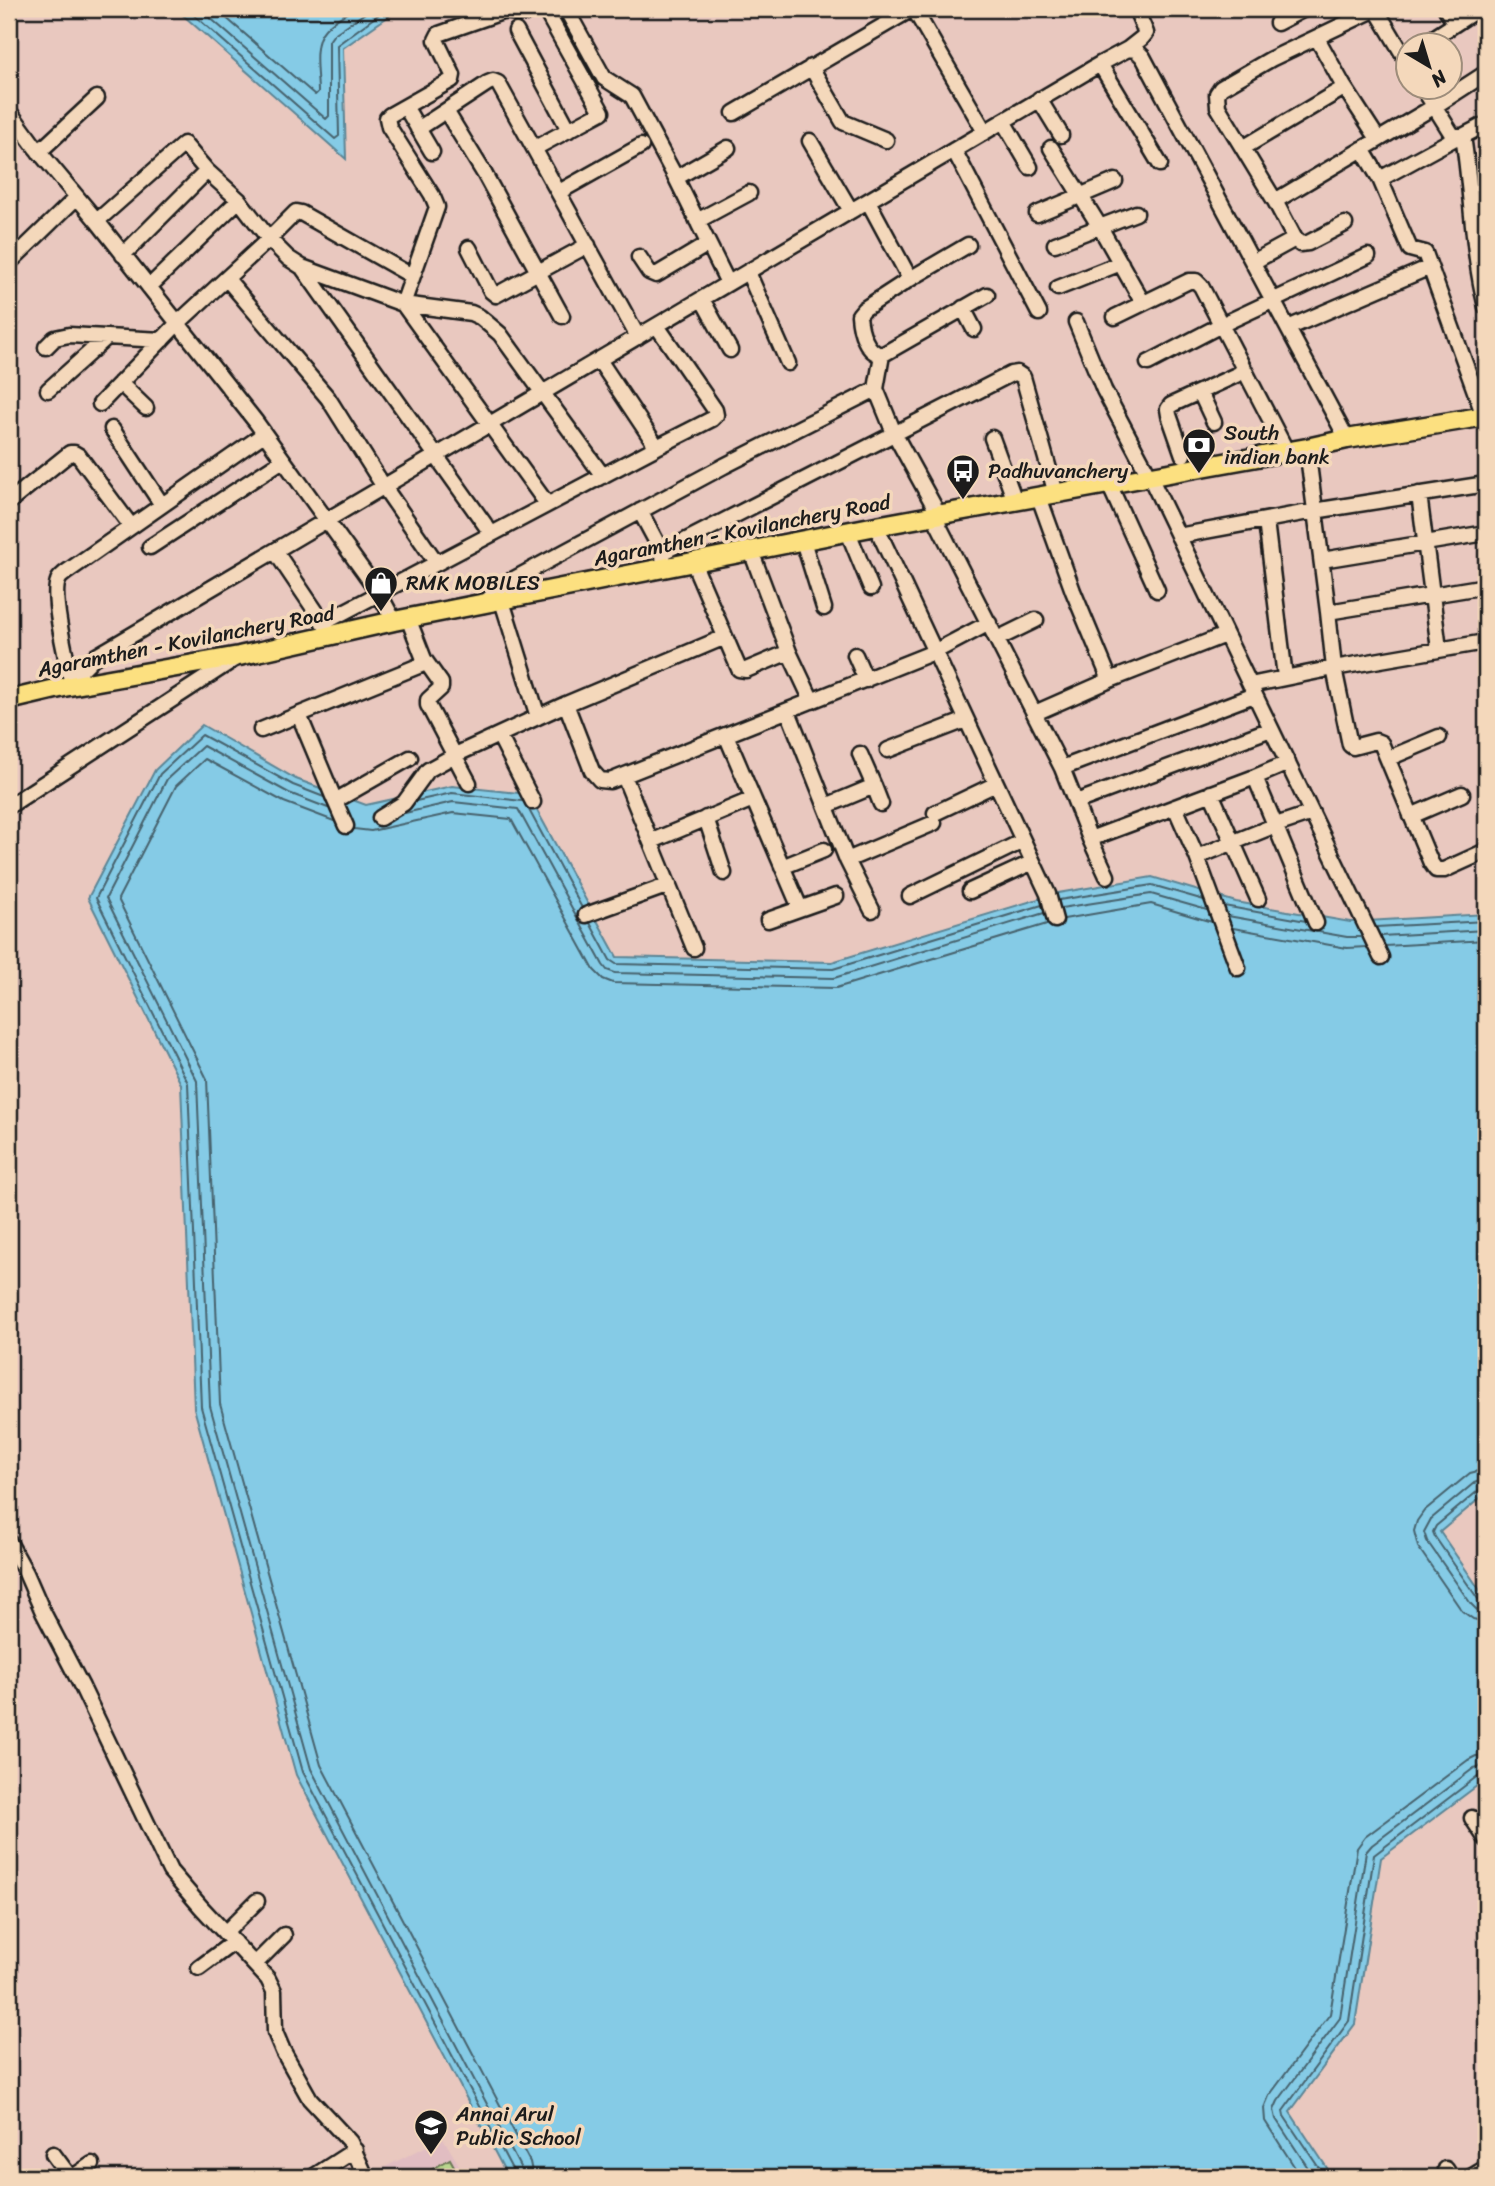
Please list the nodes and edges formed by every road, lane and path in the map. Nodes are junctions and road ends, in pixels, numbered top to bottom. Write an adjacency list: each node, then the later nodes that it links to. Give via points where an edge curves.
1 (566, 9): 49 (street, via 604,78 632,96)
2 (913, 9): 16 (street); 31 (street)
3 (1136, 9): 14 (street, via 1146,33)
4 (1304, 9): 8 (street)
5 (1446, 9): 9 (street)
6 (1478, 9): 9 (street)
7 (541, 12): 30 (street, via 602,112); 83 (street, via 502,12 436,36 452,80 387,118 437,207)
8 (1277, 23)
9 (1455, 24): 11 (street)
10 (516, 31): 30 (street)
11 (1443, 32)
12 (1317, 38): 13 (street, via 1376,9); 18 (street); 41 (street, via 1221,88 1218,107)
13 (1394, 38)
14 (1128, 50): 15 (street); 76 (street, via 1143,57)
15 (1100, 64): 20 (street); 46 (street)
16 (811, 68): 26 (street); 35 (street, via 843,122)
17 (1486, 73): 22 (street)
18 (1343, 85): 34 (street); 41 (street, via 1340,92)
19 (97, 97): 44 (street)
20 (1039, 99): 27 (street); 32 (street)
21 (1432, 102): 22 (street)
22 (1435, 106): 33 (street, via 1451,135); 34 (street)
23 (9, 111): 44 (street)
24 (446, 111): 29 (street); 38 (street, via 493,81 501,87); 81 (street)
25 (409, 113): 29 (street)
26 (734, 113)
27 (1003, 121): 31 (street); 47 (street)
28 (1486, 124): 33 (street)
29 (418, 129): 45 (street)
30 (569, 130): 38 (street)
31 (985, 132): 43 (street)
32 (1061, 135)
33 (1460, 137): 50 (street); 94 (street)
34 (1378, 139): 42 (street)
35 (886, 140)
36 (810, 141): 59 (street)
37 (641, 146): 52 (street)
38 (535, 148): 52 (street)
39 (728, 148): 49 (street)
40 (1051, 148): 54 (street)
41 (1243, 148): 58 (street)
42 (1362, 149): 50 (street); 58 (street)
43 (954, 150): 57 (street); 96 (street)
44 (39, 152): 55 (street)
45 (432, 152)
46 (1160, 164)
47 (1030, 167)
48 (207, 171): 56 (street); 62 (street, via 181,145); 73 (street)
49 (676, 178): 63 (street)
50 (1380, 179): 80 (street, via 1410,249 1424,251)
51 (1115, 181): 54 (street)
52 (559, 192): 70 (street)
53 (749, 193): 63 (street)
54 (1080, 195): 61 (street); 65 (street)
55 (78, 197): 62 (street); 77 (street)
56 (239, 200): 66 (street); 87 (street)
57 (868, 201): 59 (street); 85 (street)
58 (1275, 201): 67 (street)
59 (851, 211): 82 (street)
60 (1136, 213): 65 (street)
61 (1037, 214)
62 (97, 221): 73 (street)
63 (697, 221): 68 (street)
64 (1345, 224): 67 (street, via 1308,243)
65 (1100, 227): 69 (street); 78 (street)
66 (270, 239): 79 (street); 83 (street, via 290,216 301,212); 84 (street)
67 (1295, 239): 76 (street)
68 (708, 244): 75 (street, via 656,275); 86 (street)
69 (1055, 244)
70 (588, 245): 81 (street); 106 (street)
71 (968, 245): 85 (street)
72 (469, 248): 81 (street, via 496,295)
73 (123, 255): 87 (street)
74 (1368, 256): 91 (street)
75 (639, 257)
76 (1253, 262): 91 (street)
77 (9, 263)
78 (1121, 263): 88 (street); 92 (street)
79 (302, 267): 93 (street); 134 (street)
80 (1430, 267): 104 (street); 122 (street)
81 (538, 272): 97 (street)
82 (748, 272): 86 (street); 112 (street)
83 (412, 276): 93 (street)
84 (227, 279): 100 (street); 140 (street, via 328,398)
85 (910, 279): 110 (street, via 859,315 870,350)
86 (728, 283): 90 (street)
87 (149, 287): 100 (street)
88 (1058, 288)
89 (987, 295): 95 (street)
90 (702, 299): 102 (street); 109 (street)
91 (1274, 301): 101 (street); 104 (street)
92 (1143, 303): 98 (street); 101 (street, via 1196,281)
93 (402, 304): 119 (street, via 480,317 500,334); 124 (street)
94 (1486, 307)
95 (963, 308): 103 (street); 110 (street)
96 (1039, 313)
97 (562, 316)
98 (1115, 317)
99 (1076, 322): 137 (street, via 1104,390)
100 (178, 323): 107 (street); 127 (street)
101 (1221, 325): 113 (street); 114 (street)
102 (657, 326): 106 (street); 130 (street, via 716,415)
103 (974, 328)
104 (1288, 328): 129 (street)
105 (107, 337): 107 (street); 108 (street, via 69,335 55,338); 117 (street)
106 (638, 337): 111 (street)
107 (162, 340): 115 (street)
108 (46, 347)
109 (730, 351)
110 (882, 355): 116 (street)
111 (599, 360): 119 (street); 130 (street)
112 (788, 363)
113 (1147, 363)
114 (1245, 371): 118 (street); 132 (street)
115 (120, 383): 120 (street); 121 (street)
116 (876, 389): 126 (street); 147 (street)
117 (48, 390)
118 (1200, 391): 123 (street); 133 (street, via 1168,409)
119 (543, 393): 124 (street); 136 (street)
120 (100, 404)
121 (146, 408)
122 (1485, 416): 129 (main road, Agaramthen - Kovilanchery Road)
123 (1214, 422)
124 (491, 424): 134 (street); 145 (street)
125 (112, 429): 146 (street)
126 (894, 433): 142 (street, via 1017,373 1023,377); 149 (street); 164 (street)
127 (264, 434): 135 (street); 146 (street)
128 (992, 438): 143 (street)
129 (1348, 439): 131 (main road, Agaramthen - Kovilanchery Road)
130 (657, 447): 136 (street)
131 (1307, 448): 132 (main road, Agaramthen - Kovilanchery Road); 148 (street)
132 (1287, 452): 137 (main road, Agaramthen - Kovilanchery Road)
133 (1183, 454)
134 (436, 456): 140 (street); 155 (street)
135 (284, 460): 150 (street); 160 (street)
136 (603, 476): 145 (street)
137 (1150, 477): 138 (main road, Agaramthen - Kovilanchery Road); 157 (street)
138 (1109, 484): 142 (main road, Agaramthen - Kovilanchery Road); 169 (street)
139 (1486, 484): 141 (street)
140 (384, 486): 150 (street); 165 (street)
141 (1419, 494): 148 (street); 159 (street)
142 (1048, 495): 143 (main road, Agaramthen - Kovilanchery Road); 193 (street, via 1068,578)
143 (1015, 501): 149 (main road, Agaramthen - Kovilanchery Road)
144 (9, 502): 152 (street, via 74,453)
145 (547, 504): 155 (street)
146 (162, 505): 152 (street)
147 (640, 511): 164 (street); 173 (street, via 500,586)
148 (1314, 511): 151 (street); 163 (street)
149 (937, 515): 153 (main road, Agaramthen - Kovilanchery Road); 178 (street)
150 (327, 520): 161 (street); 170 (street)
151 (1266, 521): 157 (street); 191 (street)
152 (131, 526): 194 (street, via 58,581)
153 (876, 526): 154 (main road, Agaramthen - Kovilanchery Road); 186 (street)
154 (848, 532): 158 (main road, Agaramthen - Kovilanchery Road); 168 (street)
155 (491, 533): 165 (street)
156 (1486, 533): 159 (street)
157 (1178, 537): 180 (street)
158 (803, 541): 162 (main road, Agaramthen - Kovilanchery Road); 174 (street)
159 (1424, 543): 163 (street); 171 (street)
160 (150, 547)
161 (275, 551): 179 (street); 194 (street, via 93,658)
162 (751, 551): 166 (main road, Agaramthen - Kovilanchery Road); 185 (street)
163 (1322, 559): 175 (street)
164 (664, 561): 166 (main road, Agaramthen - Kovilanchery Road); 172 (main road, Agaramthen - Kovilanchery Road)
165 (436, 562): 170 (street)
166 (693, 562): 181 (street)
167 (1486, 586): 171 (street)
168 (871, 588)
169 (1157, 590)
170 (379, 593): 176 (street); 179 (street)
171 (1432, 595): 175 (street); 184 (street)
172 (502, 601): 173 (main road, Agaramthen - Kovilanchery Road); 202 (street)
173 (483, 605): 176 (main road, Agaramthen - Kovilanchery Road)
174 (824, 608)
175 (1328, 612): 190 (street)
176 (401, 620): 179 (main road, Agaramthen - Kovilanchery Road); 189 (street)
177 (1036, 620): 182 (street)
178 (989, 623): 182 (street); 186 (street)
179 (327, 629): 188 (main road, Agaramthen - Kovilanchery Road)
180 (1225, 635): 193 (street); 195 (street)
181 (724, 637): 185 (street, via 742,671); 198 (street)
182 (997, 639): 200 (street)
183 (1485, 642): 184 (street)
184 (1439, 649): 190 (street)
185 (789, 652): 197 (street)
186 (934, 652): 192 (street); 203 (street)
187 (855, 655): 192 (street)
188 (239, 656): 194 (main road, Agaramthen - Kovilanchery Road); 228 (street)
189 (424, 659): 201 (street, via 417,667); 211 (street, via 441,683 428,705)
190 (1334, 667): 191 (street); 213 (street, via 1350,745 1376,741)
191 (1285, 677): 195 (street)
192 (866, 680): 197 (street)
193 (1110, 680): 200 (street)
194 (67, 683): 196 (main road, Agaramthen - Kovilanchery Road)
195 (1252, 690): 204 (street); 215 (street)
196 (9, 700)
197 (811, 701): 199 (street)
198 (566, 705): 202 (street); 216 (street, via 592,771 600,780)
199 (788, 711): 207 (street); 229 (street)
200 (1035, 713): 215 (street)
201 (299, 715): 205 (street); 224 (street)
202 (538, 717): 206 (street)
203 (966, 720): 209 (street); 219 (street)
204 (1271, 729): 214 (street); 226 (street)
205 (261, 730)
206 (499, 735): 211 (street); 225 (street)
207 (726, 735): 216 (street); 223 (street)
208 (1438, 737): 213 (street)
209 (888, 750)
210 (860, 754): 220 (street)
211 (455, 755): 218 (street); 233 (street, via 428,770 404,803)
212 (410, 758): 224 (street)
213 (1389, 758): 232 (street)
214 (1288, 763): 217 (street); 231 (street)
215 (1062, 768): 226 (street)
216 (624, 776): 238 (street)
217 (1255, 777): 221 (street); 235 (street)
218 (469, 783)
219 (996, 784): 239 (street); 244 (street)
220 (874, 786): 227 (street); 229 (street)
221 (1211, 793): 230 (street); 240 (street)
222 (1462, 794): 232 (street)
223 (753, 799): 234 (street); 246 (street)
224 (335, 801): 236 (street)
225 (533, 802)
226 (1076, 802): 237 (street)
227 (881, 804)
228 (9, 806)
229 (826, 806): 244 (street)
230 (1175, 807): 237 (street); 243 (street)
231 (1312, 813): 235 (street); 261 (street)
232 (1411, 816): 242 (street, via 1436,870)
233 (380, 818)
234 (706, 818): 238 (street); 247 (street)
235 (1276, 825): 240 (street); 259 (street)
236 (346, 826)
237 (1090, 839): 248 (street)
238 (652, 841): 249 (street)
239 (1023, 841): 245 (street); 252 (street)
240 (1232, 842): 243 (street); 253 (street)
241 (824, 850): 246 (street)
242 (1486, 851)
243 (1197, 857): 262 (street)
244 (847, 860): 255 (street)
245 (1033, 862): 250 (street); 258 (street)
246 (782, 867): 254 (street)
247 (724, 873)
248 (1107, 876)
249 (668, 885): 256 (street); 260 (street)
250 (970, 891)
251 (836, 895): 254 (street)
252 (910, 896)
253 (1258, 899)
254 (800, 908): 257 (street)
255 (872, 910)
256 (586, 915)
257 (768, 920)
258 (1055, 920)
259 (1316, 923)
260 (694, 948)
261 (1381, 957)
262 (1238, 968)
263 (9, 1542): 268 (street, via 170,1871)
264 (1472, 1818): 265 (street)
265 (1486, 1839)
266 (257, 1901): 268 (street)
267 (284, 1936): 269 (street)
268 (229, 1937): 269 (street); 270 (street)
269 (255, 1964): 271 (street, via 274,1991 275,2032 292,2069 317,2108)
270 (199, 1968)
271 (355, 2150): 276 (street); 277 (street)
272 (54, 2154): 275 (street)
273 (92, 2164): 275 (street)
274 (1486, 2168): 278 (street)
275 (71, 2177)
276 (313, 2177)
277 (366, 2177)
278 (1471, 2177)

